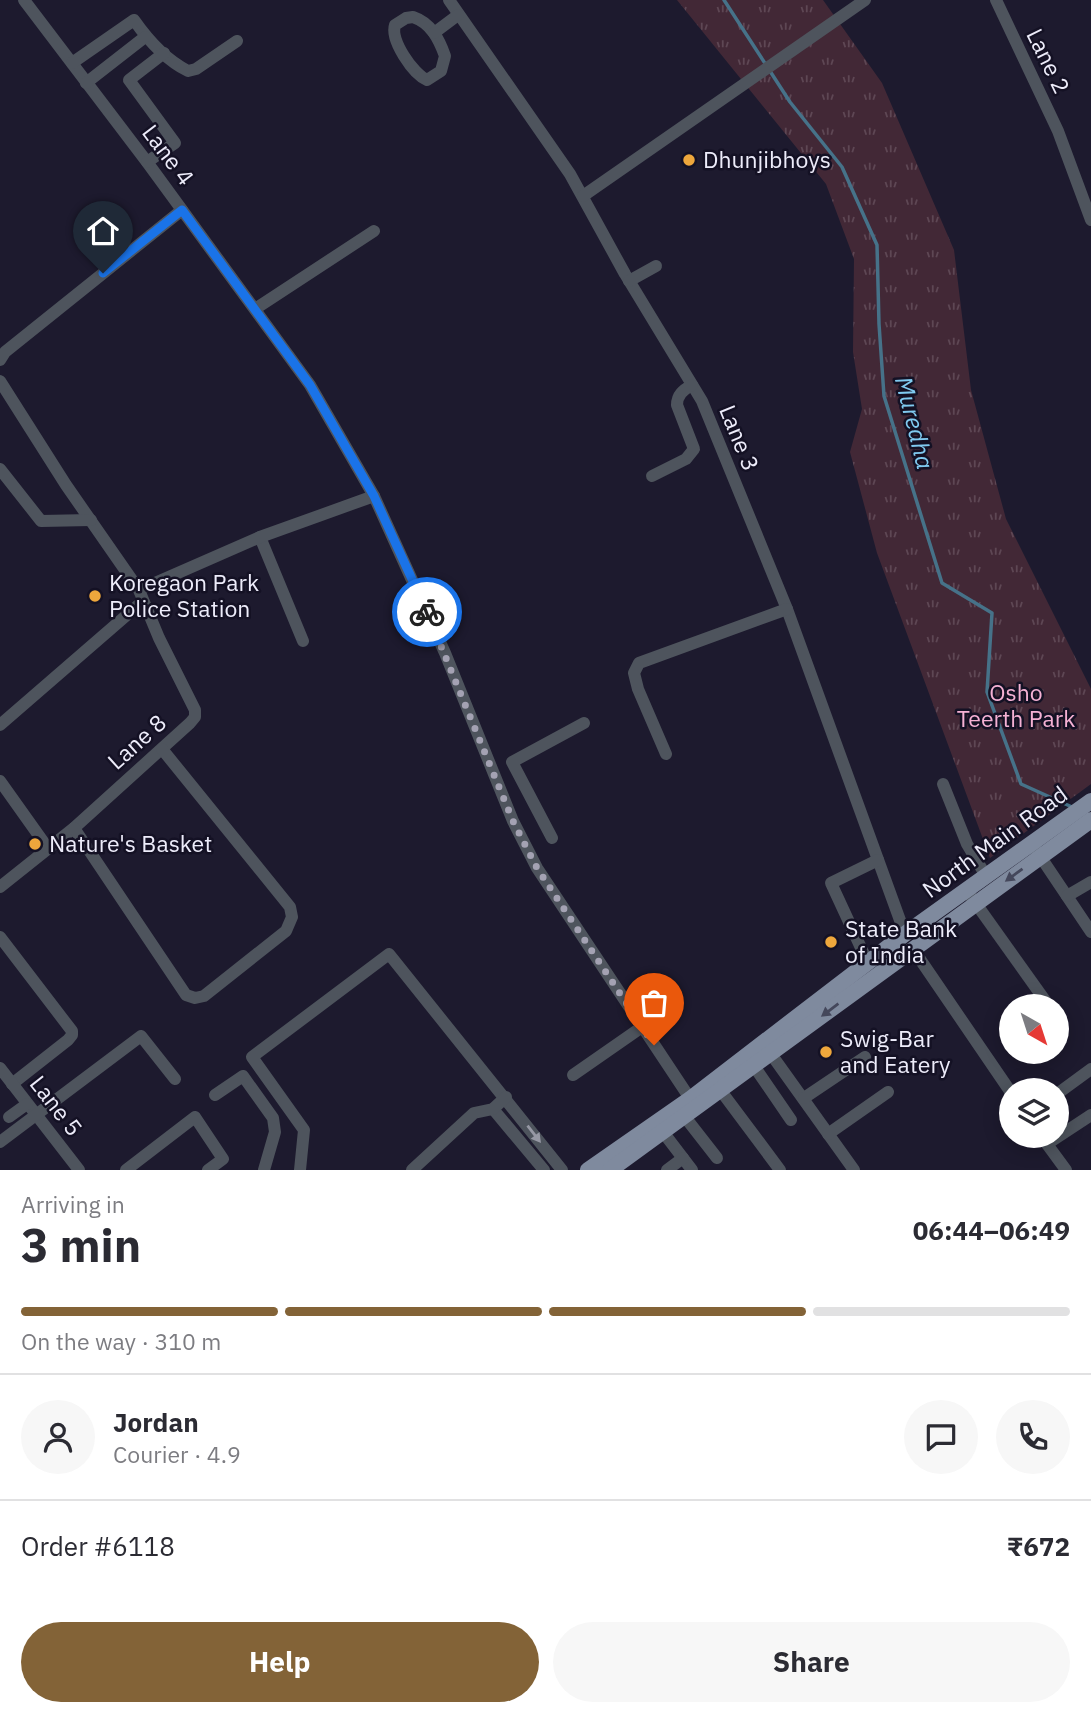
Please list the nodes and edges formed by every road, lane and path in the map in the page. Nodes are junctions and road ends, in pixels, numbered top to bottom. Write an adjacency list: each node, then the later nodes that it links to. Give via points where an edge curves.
1 (24, 0): 10 (street, Lane 4)
2 (449, 0): 5 (street, Lane 3)
3 (865, 0): 13 (street)
4 (996, 0): 15 (street, Lane 2, via 1058,131)
5 (458, 15): 6 (street); 13 (street, Lane 3)
6 (434, 33): 6 (street, via 445,63 427,80 413,68 393,31 399,21 413,18)
7 (145, 37): 9 (street); 10 (street, via 134,20); 11 (street)
8 (237, 41): 9 (street, via 188,71)
9 (164, 53): 12 (street, via 129,80 175,143)
10 (72, 63): 11 (street, Lane 4)
11 (86, 83): 12 (street, Lane 4)
12 (148, 162): 14 (street, Lane 4)
13 (583, 196): 18 (street, Lane 3)
14 (182, 210): 19 (street, Lane 4); 20 (street)
15 (1091, 220)
16 (374, 231): 19 (street)
17 (656, 266): 18 (street)
18 (629, 281): 22 (street, Lane 3)
19 (255, 309): 25 (street, Lane 4, via 310,385)
20 (0, 360)
21 (0, 381): 26 (street, Lane 8)
22 (692, 385): 24 (street, via 683,390 677,405 694,449); 29 (street, Lane 3)
23 (0, 470): 26 (street, via 41,521)
24 (652, 476)
25 (374, 496): 27 (street); 39 (street, Lane 4)
26 (90, 520): 28 (street, Lane 8)
27 (260, 537): 28 (street); 30 (street)
28 (141, 595): 32 (street); 33 (street, Lane 8, via 195,710 190,723)
29 (787, 609): 34 (street, via 639,663 634,673 638,689); 46 (street, Lane 3)
30 (303, 641)
31 (584, 723): 37 (street, via 512,762)
32 (0, 725)
33 (162, 749): 41 (street, Lane 8); 41 (street, via 290,907 292,917 286,931 204,996 186,995)
34 (666, 754)
35 (0, 780): 44 (street)
36 (943, 784): 47 (street, via 967,844)
37 (530, 795): 39 (street); 43 (street)
38 (1091, 801): 42 (main road, North Main Road)
39 (506, 804): 57 (street, Lane 4, via 537,868)
40 (1091, 820): 42 (main road, North Main Road)
41 (74, 828): 44 (street, Lane 8)
42 (1065, 829): 45 (main road, North Main Road)
43 (552, 838)
44 (47, 847): 49 (street, Lane 8)
45 (1036, 850): 47 (main road, North Main Road); 50 (street); 51 (main road, North Main Road, one-way to 51)
46 (878, 860): 54 (street, Lane 3); 55 (street, via 831,883)
47 (986, 876): 51 (main road, North Main Road)
48 (1091, 882): 50 (street)
49 (0, 887)
50 (1067, 896): 52 (street)
51 (972, 897): 54 (main road, North Main Road); 56 (street)
52 (1091, 932)
53 (0, 937): 66 (street, via 72,1031 68,1040)
54 (909, 942): 55 (main road, North Main Road); 58 (main road, North Main Road, one-way to 58); 64 (street, Lane 3)
55 (868, 963): 73 (main road, North Main Road)
56 (1041, 994)
57 (642, 1027): 63 (street); 73 (street, Lane 4)
58 (771, 1054): 60 (main road, North Main Road); 72 (street)
59 (864, 1055): 72 (street)
60 (754, 1066): 68 (main road, North Main Road); 78 (street)
61 (0, 1068): 66 (street, Lane 5)
62 (1091, 1069): 67 (street)
63 (573, 1075)
64 (1001, 1078)
65 (175, 1079): 74 (street, via 141,1036)
66 (12, 1084): 74 (street, Lane 5)
67 (1069, 1085)
68 (721, 1091): 73 (main road, North Main Road); 98 (street)
69 (888, 1092): 81 (street)
70 (215, 1095): 89 (street, via 243,1076 273,1118 275,1132)
71 (506, 1097): 75 (street); 90 (street, via 389,954 252,1057 304,1130); 93 (street, one-way to 93)
72 (803, 1097): 81 (street)
73 (691, 1108): 80 (main road, North Main Road); 85 (street, Lane 4); 94 (main road, North Main Road)
74 (32, 1109): 77 (street); 82 (street); 86 (street, Lane 5)
75 (493, 1109): 91 (street, via 474,1113); 92 (street)
76 (1091, 1115): 79 (street)
77 (9, 1117)
78 (792, 1120)
79 (1069, 1127)
80 (663, 1132): 84 (street); 95 (main road, North Main Road)
81 (828, 1134): 99 (street)
82 (0, 1142)
83 (1050, 1148): 100 (street)
84 (683, 1158): 96 (street); 97 (street)
85 (717, 1158)
86 (79, 1170)
87 (127, 1170): 88 (street, via 195,1117 223,1158)
88 (208, 1170)
89 (264, 1170)
90 (300, 1170)
91 (412, 1170)
92 (544, 1170)
93 (562, 1170)
94 (588, 1170)
95 (610, 1170)
96 (667, 1170)
97 (692, 1170)
98 (779, 1170)
99 (853, 1170)
100 (1066, 1170)

